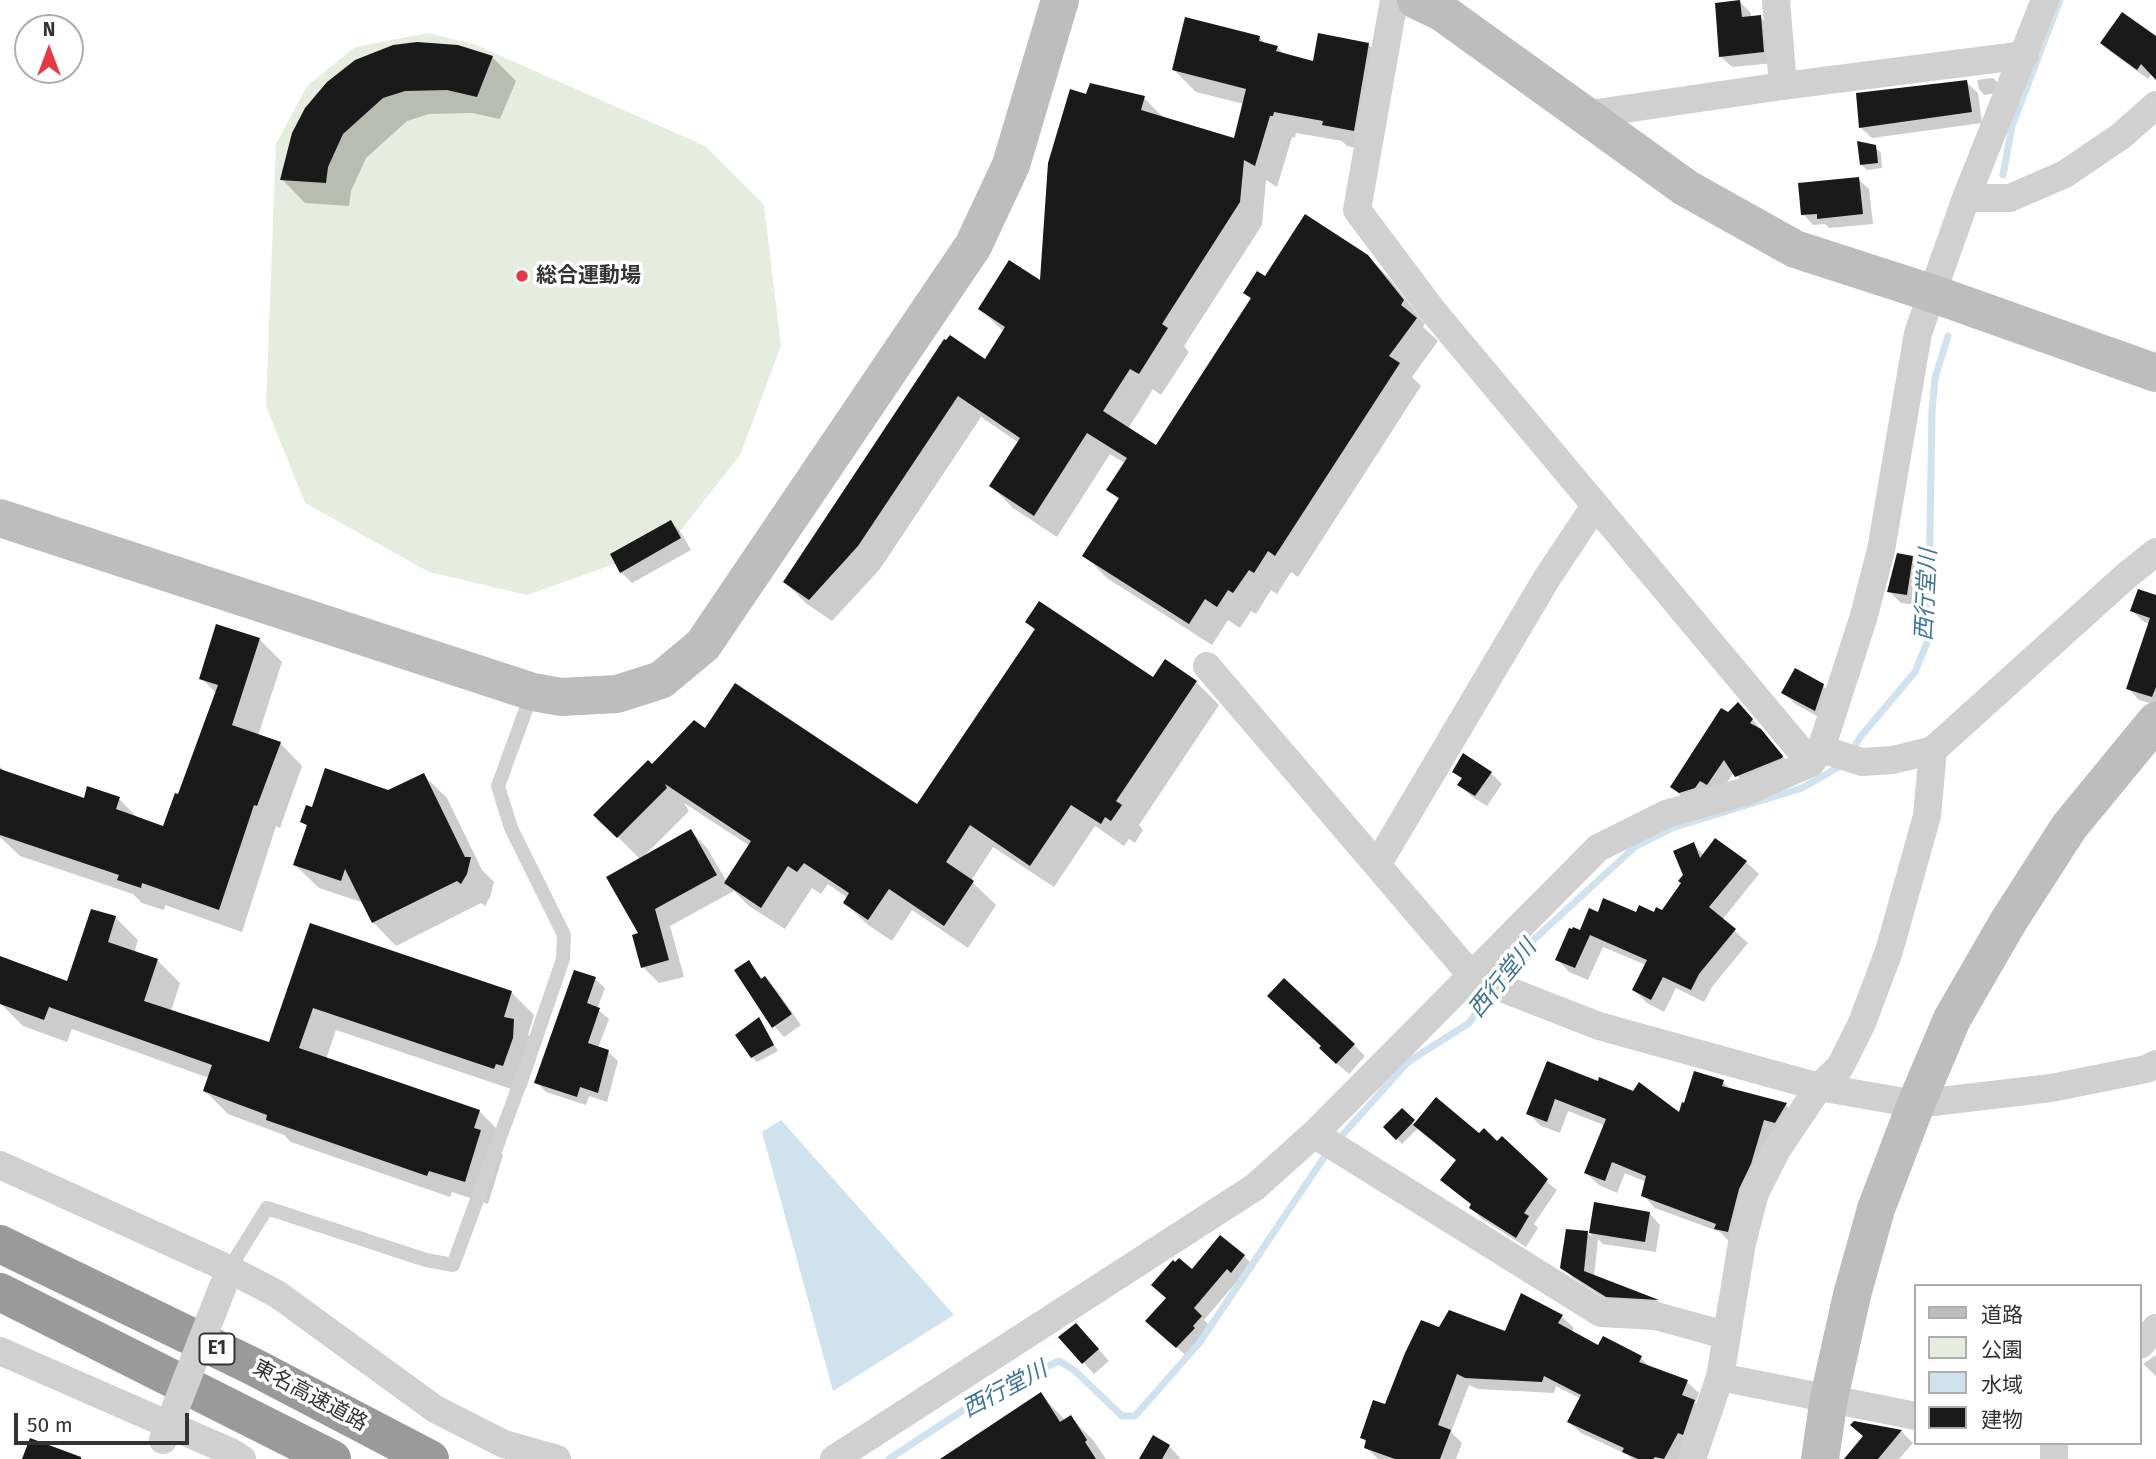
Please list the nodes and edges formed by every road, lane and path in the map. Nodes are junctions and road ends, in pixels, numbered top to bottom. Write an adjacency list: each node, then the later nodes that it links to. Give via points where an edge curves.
1 (1060, 0): 17 (street, via 1011,165 972,246 702,645 661,680 617,694 561,697)
2 (1394, 0): 13 (street, via 1357,210 1432,310)
3 (1416, 0): 9 (street, via 1443,13)
4 (1776, 0): 7 (street)
5 (2045, 0): 6 (street)
6 (2025, 55): 7 (street); 10 (street)
7 (1783, 86): 9 (street)
8 (2156, 105): 10 (street, via 2121,136 2065,174)
9 (1583, 115): 11 (street, via 1686,188 1795,249)
10 (1987, 198): 11 (street)
11 (1931, 293): 12 (street); 20 (street, via 1918,333 1881,550 1863,619)
12 (2156, 373)
13 (1595, 506): 20 (street); 21 (street, via 1547,578)
14 (0, 518): 17 (street)
15 (2156, 552): 19 (street)
16 (1207, 666): 21 (street)
17 (533, 692): 29 (lane, via 498,786 511,828 564,935 563,959 453,1265 267,1208)
18 (2156, 721): 25 (street, via 2068,827 2015,911 1952,1020)
19 (1933, 750): 20 (street, via 1862,762); 24 (street, via 1927,816 1889,951 1840,1067)
20 (1816, 756): 22 (street, via 1746,791 1666,814 1598,848)
21 (1377, 865): 22 (street)
22 (1487, 982): 24 (street, via 1599,1026); 26 (street)
23 (2156, 1064): 25 (street, via 2051,1087)
24 (1819, 1087): 25 (street); 32 (street, via 1778,1148 1755,1193)
25 (1916, 1104): 36 (street, via 1876,1209)
26 (1327, 1142): 32 (street, via 1601,1313 1656,1316); 43 (street)
27 (0, 1165): 29 (street)
28 (0, 1244): 41 (highway, 東名高速道路 / E1, via 252,1366)
29 (226, 1277): 38 (street, bridge); 42 (street, via 276,1294 435,1409 505,1444)
30 (0, 1292): 40 (highway, E1)
31 (2156, 1328): 33 (street)
32 (1725, 1335): 35 (street)
33 (2142, 1343)
34 (0, 1351): 39 (street)
35 (1720, 1377): 36 (street); 44 (street)
36 (1829, 1398): 37 (street); 45 (street)
37 (1914, 1416)
38 (160, 1450)
39 (242, 1459)
40 (332, 1459)
41 (430, 1459)
42 (557, 1459)
43 (834, 1459)
44 (1692, 1459)
45 (1820, 1459)

